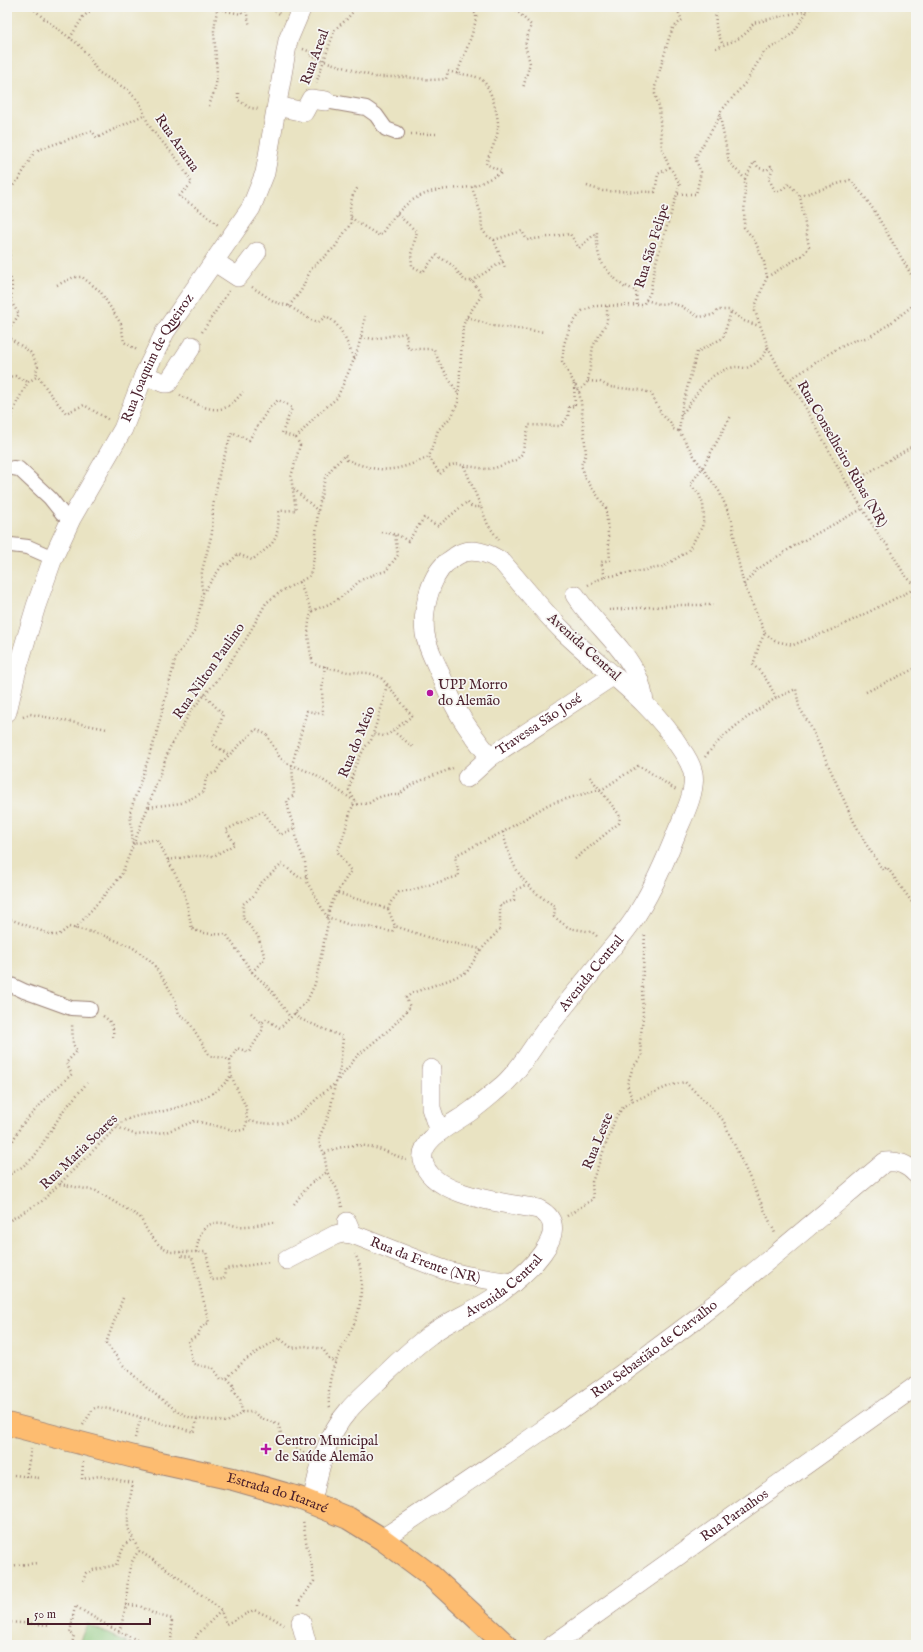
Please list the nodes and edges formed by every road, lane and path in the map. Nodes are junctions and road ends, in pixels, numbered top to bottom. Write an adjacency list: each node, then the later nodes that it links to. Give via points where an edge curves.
1 (32, 7): 13 (path, Rua Ararua)
2 (95, 7): 13 (path, via 83,17)
3 (302, 7): 14 (street, Rua Joaquim de Queiroz, via 290,32)
4 (357, 7): 17 (path, Rua Areal, via 335,29)
5 (471, 7): 18 (path, via 476,14 472,36)
6 (513, 7): 19 (path, via 531,25 525,45 530,63)
7 (676, 7): 28 (path, Rua São Felipe, via 682,20 673,28 655,87 662,149)
8 (717, 7): 15 (path, via 716,30)
9 (812, 7): 11 (path)
10 (245, 8): 12 (path); 22 (path, via 241,14 217,9 214,31 218,73)
11 (808, 10): 15 (path, via 753,23 750,30); 25 (path, via 794,32 764,52 746,82 721,111)
12 (250, 26)
13 (70, 38): 24 (path, Rua Ararua, via 87,54 98,72 128,90 140,103)
14 (288, 45): 17 (path, via 310,52); 23 (street, Rua Joaquim de Queiroz)
15 (723, 45): 16 (path)
16 (716, 48)
17 (324, 61): 18 (path, via 375,78 406,76 432,80 446,79 448,71); 21 (path, Rua Areal)
18 (457, 74): 32 (path, via 481,78 486,84 497,116 498,130 486,164 502,172)
19 (523, 88)
20 (238, 93): 23 (path, via 238,100 250,108)
21 (318, 100): 23 (street, via 304,112); 26 (street, via 366,108 376,115 386,129)
22 (209, 106)
23 (276, 109): 38 (street, Rua Joaquim de Queiroz, via 259,190 251,208)
24 (145, 114): 33 (path, via 97,138 92,131 35,151 19,179); 38 (path, Rua Ararua, via 152,130 178,160 192,182 179,196)
25 (720, 116): 29 (path, via 728,162); 34 (path, via 696,158 701,172 696,194)
26 (396, 133): 27 (path)
27 (439, 134)
28 (670, 167): 30 (path, via 658,174 655,192 603,191); 34 (path, Rua São Felipe, via 680,184)
29 (745, 179): 35 (path, via 754,162 759,168 767,170 771,166 773,168 769,179 775,191 780,191 789,184); 46 (path, via 744,227 755,241)
30 (588, 186)
31 (358, 187): 37 (path, via 350,205)
32 (472, 187): 36 (path, via 425,193 412,200); 40 (path, via 481,214 482,229)
33 (7, 190)
34 (678, 194): 51 (path, Rua São Felipe)
35 (800, 196): 46 (path, via 809,246 803,255); 49 (path, via 850,180 864,196)
36 (397, 214): 37 (path, via 380,236); 48 (path, via 417,232 410,254 412,266 423,272 436,255 452,265 465,281)
37 (350, 216): 55 (path, via 351,223 346,232 335,247 311,269 301,291)
38 (232, 237): 43 (street, Rua Joaquim de Queiroz)
39 (7, 239): 45 (path, via 10,251)
40 (494, 240): 42 (path); 54 (path, via 522,231 527,240 570,234 579,248 597,232 600,260 606,270 625,288 626,286 636,292)
41 (257, 252): 47 (street)
42 (503, 261): 44 (path); 48 (path)
43 (215, 262): 47 (street); 66 (street, Rua Joaquim de Queiroz, via 165,332)
44 (505, 268)
45 (8, 270): 61 (path, via 12,284 11,302 19,314)
46 (767, 277): 59 (path, Rua Conselheiro Ribas (NR), via 755,311)
47 (238, 278): 55 (path, via 275,302); 63 (path)
48 (472, 281): 58 (path, via 482,294)
49 (916, 283)
50 (57, 285): 66 (path, via 74,276 82,277 100,291 121,324 124,342)
51 (646, 300): 54 (path, Rua São Felipe, via 643,305); 56 (path, via 681,306 699,317 712,315 718,310)
52 (916, 303): 70 (path, via 888,325 835,350)
53 (607, 305): 54 (path, Rua São Felipe); 69 (path, via 607,322 593,346); 72 (path, Rua São Felipe, via 594,306 582,311 570,327 562,361)
54 (637, 305)
55 (289, 306): 65 (path, via 311,320 319,322 326,316 333,320 341,330)
56 (731, 312): 59 (path, via 744,321); 77 (path, via 724,338 697,352)
57 (365, 316): 62 (path)
58 (467, 317): 60 (path, via 493,326); 76 (path, via 461,342)
59 (760, 326): 64 (path, Rua Conselheiro Ribas (NR))
60 (545, 332)
61 (7, 335): 67 (path, via 30,352 38,365)
62 (361, 337): 65 (path); 76 (path, via 374,339 406,332 406,346 409,349 434,349)
63 (192, 346): 73 (street)
64 (768, 347): 70 (path, Rua Conselheiro Ribas (NR)); 77 (path, via 756,364 729,369 712,377 701,387)
65 (354, 358): 82 (path, via 337,398)
66 (148, 367): 73 (street); 80 (street, Rua Joaquim de Queiroz)
67 (38, 376): 71 (path); 80 (path, via 66,414 84,405)
68 (7, 377): 71 (path, via 15,376)
69 (588, 381): 75 (path); 81 (path, via 651,393 662,415 673,429)
70 (788, 381): 88 (path, Rua Conselheiro Ribas (NR), via 820,431)
71 (28, 382): 79 (path)
72 (573, 382): 75 (path, Rua São Felipe); 85 (path, via 576,406 569,407 568,417 561,426 529,426 522,454 516,460 495,468)
73 (166, 384): 74 (path, via 198,405 212,409 223,409)
74 (244, 392)
75 (578, 392): 99 (path, Rua São Felipe, via 586,454 581,465 586,479 606,508 610,560 601,562)
76 (459, 394): 84 (path, via 455,411 438,430)
77 (680, 416): 81 (path)
78 (732, 416): 86 (path)
79 (11, 418)
80 (123, 429): 93 (street, Rua Joaquim de Queiroz)
81 (679, 431): 86 (path)
82 (296, 438): 89 (path, via 300,445 291,477); 103 (path, via 282,433 292,408 278,400 269,408 249,440 232,432 220,470 213,506 212,533 202,571)
83 (916, 444): 88 (path)
84 (429, 457): 85 (path, via 440,474 449,466); 92 (path, Rua Nilton Paulino, via 407,467 385,470 359,465 347,460 345,455 325,478)
85 (464, 466): 90 (path)
86 (703, 467): 99 (path, via 690,485 703,504 704,519 688,551 662,567); 101 (path, via 719,491 732,520)
87 (13, 468): 93 (street, via 19,470)
88 (848, 485): 91 (path, Rua Conselheiro Ribas (NR))
89 (293, 489): 92 (path); 103 (path, via 296,510 279,511 278,533 271,546 252,560 238,554 228,564 223,564)
90 (481, 507): 95 (path, via 472,507 467,502 438,526 424,518 408,541); 96 (path, via 488,525)
91 (862, 509): 101 (path, via 756,570); 102 (path, Rua Conselheiro Ribas (NR), via 904,574)
92 (318, 511): 100 (path, Rua Nilton Paulino, via 310,576)
93 (71, 519): 98 (street, Rua Joaquim de Queiroz)
94 (381, 532): 95 (path)
95 (395, 535): 107 (path, via 398,555 386,571 361,580 340,598)
96 (500, 541)
97 (11, 545): 98 (street, via 28,547)
98 (53, 558): 118 (street, Rua Joaquim de Queiroz, via 24,643)
99 (605, 577): 104 (path)
100 (299, 582): 107 (path); 115 (path, Rua Nilton Paulino, via 266,603 246,639)
101 (744, 585): 109 (path)
102 (916, 588): 105 (path, via 912,598); 109 (path, via 842,626 793,645 775,641)
103 (203, 593): 136 (path, via 194,632 176,657 155,739 130,812)
104 (575, 595): 108 (street)
105 (916, 604)
106 (713, 605): 108 (path)
107 (312, 611): 110 (path, via 307,627 312,664)
108 (587, 612): 117 (street, via 632,666 639,679)
109 (765, 633): 116 (path, via 753,665 769,683)
110 (325, 666): 113 (path, via 348,672 369,673 380,677); 125 (path, via 322,689 323,714 307,711)
111 (916, 668): 114 (path)
112 (614, 675): 117 (street, Avenida Central); 124 (street, Travessa São José); 124 (street, Avenida Central, via 561,629 496,557 473,551 461,553 445,564 437,575 424,613 425,634 456,709)
113 (387, 684): 120 (path, via 412,716); 121 (path, Rua do Meio)
114 (866, 692)
115 (204, 695): 123 (path, via 223,714 212,740 214,745); 133 (path, Rua Nilton Paulino, via 190,711 169,749)
116 (776, 698): 127 (path, via 735,726 714,746); 142 (path, via 796,689 799,708 812,729 866,844 883,870 887,867)
117 (644, 702): 127 (street, Avenida Central, via 673,735)
118 (11, 706): 119 (path, via 25,718 30,714)
119 (107, 729)
120 (393, 731): 121 (path, via 384,736); 122 (path)
121 (373, 734): 131 (path, Rua do Meio, via 355,766 349,790)
122 (413, 747)
123 (229, 755): 125 (path, via 256,729 267,735 280,758); 133 (path, via 216,772 206,776 204,792 181,803)
124 (490, 757): 126 (street, Travessa São José)
125 (292, 765): 131 (path, via 312,773); 134 (path, via 294,795 287,801)
126 (461, 772): 132 (path, via 414,783 400,795 386,795 369,804)
127 (693, 773): 130 (street, Avenida Central)
128 (590, 777): 129 (path)
129 (599, 789): 130 (path, via 638,766); 135 (path, via 549,804); 137 (path, via 618,813 619,823)
130 (690, 799): 144 (street, Avenida Central, via 670,849)
131 (355, 801): 132 (path)
132 (353, 805): 141 (path, via 337,851 352,871)
133 (148, 807): 136 (path, Rua Nilton Paulino)
134 (295, 828): 138 (path, via 280,835 264,812 226,830 234,844 214,856); 139 (path)
135 (503, 832): 140 (path, via 508,853); 143 (path, via 455,856 459,876 399,892 390,902)
136 (133, 844): 138 (path, via 157,839); 148 (path, Rua Nilton Paulino, via 121,876)
137 (574, 859)
138 (168, 860): 151 (path, via 184,891 192,929 226,934)
139 (307, 876): 145 (path, via 307,882); 151 (path, via 300,878 282,864 243,904 243,918 258,936 265,958)
140 (526, 884): 149 (path, via 555,906 554,917 569,928 592,932); 150 (path, via 514,891 514,900 500,905 500,929)
141 (338, 893): 143 (path); 145 (path)
142 (916, 908)
143 (388, 909): 147 (path)
144 (638, 912): 149 (street, Avenida Central); 165 (path, via 646,935 640,1043 642,1056 633,1067 627,1085)
145 (327, 917): 147 (path, via 350,925 392,932); 156 (path, via 328,923 315,984 307,1001)
146 (7, 918): 148 (path, via 52,935 58,935 69,927)
147 (395, 926): 150 (path, via 433,939)
148 (75, 929): 160 (path, via 100,934 132,947 152,962 175,999 179,1014 188,1020 210,1056)
149 (612, 948): 168 (street, Avenida Central, via 506,1083)
150 (481, 950): 164 (path, via 467,972 412,993 406,998 410,1007 407,1012 357,1056)
151 (252, 972): 157 (path, via 271,990)
152 (7, 982): 153 (street)
153 (71, 1008): 154 (street); 169 (path, via 73,1044 77,1051 66,1063 72,1074 21,1126)
154 (90, 1009): 159 (path, via 109,1020 114,1027)
155 (251, 1013): 158 (path)
156 (295, 1013): 157 (path); 164 (path, via 298,1018 343,1037 340,1069)
157 (290, 1017): 158 (path, via 280,1028 266,1019)
158 (262, 1023): 160 (path, via 263,1029 249,1052 237,1048)
159 (113, 1037)
160 (230, 1061): 162 (path)
161 (431, 1069): 168 (street, via 431,1108)
162 (231, 1075): 166 (path, via 246,1108); 167 (path, Rua Maria Soares, via 228,1081 207,1098 161,1112 128,1118)
163 (87, 1084): 174 (path, via 64,1110 34,1157)
164 (335, 1084): 166 (path, via 289,1120 279,1123); 170 (path, via 330,1112 319,1138)
165 (633, 1101): 179 (path, Rua Leste, via 624,1106 616,1117 592,1182 592,1199); 181 (path, via 685,1082 712,1107 723,1120 774,1231)
166 (247, 1121): 167 (path, via 244,1129 238,1131 195,1121 166,1132 136,1134)
167 (117, 1127): 175 (path, Rua Maria Soares)
168 (439, 1132): 171 (street, Avenida Central, via 424,1150)
169 (7, 1151)
170 (324, 1153): 171 (path, via 338,1147 359,1146 380,1149); 172 (path)
171 (425, 1166): 179 (street, via 433,1178 457,1192 538,1209 545,1212)
172 (327, 1172): 176 (path, via 310,1184); 180 (path, via 337,1189)
173 (916, 1174): 181 (street, Rua Sebastião de Carvalho, via 910,1167 896,1161 885,1162)
174 (7, 1176)
175 (60, 1184): 177 (path, Rua Maria Soares, via 42,1201); 182 (path, via 96,1190 140,1217 148,1232 160,1244 171,1252)
176 (294, 1204)
177 (7, 1222)
178 (274, 1222): 183 (path, via 251,1226 220,1222 208,1224 200,1233)
179 (553, 1225): 185 (street, Avenida Central, via 550,1241 545,1250)
180 (347, 1230): 184 (street); 185 (street, Rua da Frente (NR), via 447,1270); 187 (path, via 360,1263 361,1301 354,1325)
181 (784, 1247): 203 (street, Rua Sebastião de Carvalho, via 651,1352 487,1469)
182 (180, 1252): 183 (path); 188 (path, via 182,1256 192,1257 209,1323 202,1326 197,1336 188,1340 193,1364 213,1368 222,1379)
183 (196, 1252): 184 (path, via 206,1252 212,1280 224,1279 225,1269)
184 (287, 1260)
185 (512, 1283): 193 (street, Avenida Central, via 490,1301 445,1325 419,1344)
186 (123, 1298): 192 (path, via 106,1343 123,1365 147,1388 177,1411)
187 (336, 1362): 188 (path, via 329,1358 323,1349 305,1346 292,1348 279,1338 245,1360); 193 (path, via 329,1386 328,1403)
188 (227, 1378): 191 (path, via 235,1387 232,1390 240,1400)
189 (916, 1386): 222 (street, Rua Paranhos)
190 (97, 1407): 192 (path, via 194,1432)
191 (242, 1412): 192 (path, via 227,1422); 196 (path, via 252,1412 279,1424 282,1438)
192 (197, 1419)
193 (338, 1423): 196 (street, Avenida Central)
194 (7, 1424): 195 (main road, Estrada do Itararé)
195 (35, 1431): 198 (path); 201 (main road, Estrada do Itararé, via 233,1479)
196 (321, 1463): 201 (street, Avenida Central)
197 (14, 1475): 198 (path)
198 (26, 1476): 199 (path)
199 (39, 1478)
200 (89, 1478): 202 (path, via 99,1476 133,1484 128,1516 128,1528)
201 (306, 1500): 203 (main road, Estrada do Itararé, via 348,1518); 211 (path, via 307,1548 314,1581 299,1602)
202 (133, 1539): 204 (path); 207 (path, via 125,1544 116,1565 86,1573)
203 (382, 1539): 221 (main road, Estrada do Itararé, via 429,1574)
204 (140, 1551): 208 (path, via 133,1558); 209 (path)
205 (38, 1563): 206 (path)
206 (7, 1566)
207 (83, 1581)
208 (126, 1605): 213 (path); 218 (path, via 140,1606 154,1614 172,1619)
209 (220, 1611): 211 (path, via 226,1624 254,1610 286,1626); 219 (path, via 198,1634)
210 (7, 1622): 212 (path)
211 (301, 1622): 220 (street)
212 (50, 1625)
213 (119, 1632): 214 (path); 215 (path, via 75,1606 70,1633 74,1635)
214 (129, 1637): 216 (path); 217 (path, via 144,1642)
215 (72, 1645)
216 (129, 1645)
217 (143, 1645)
218 (171, 1645)
219 (192, 1645)
220 (307, 1645)
221 (506, 1645)
222 (553, 1645)

